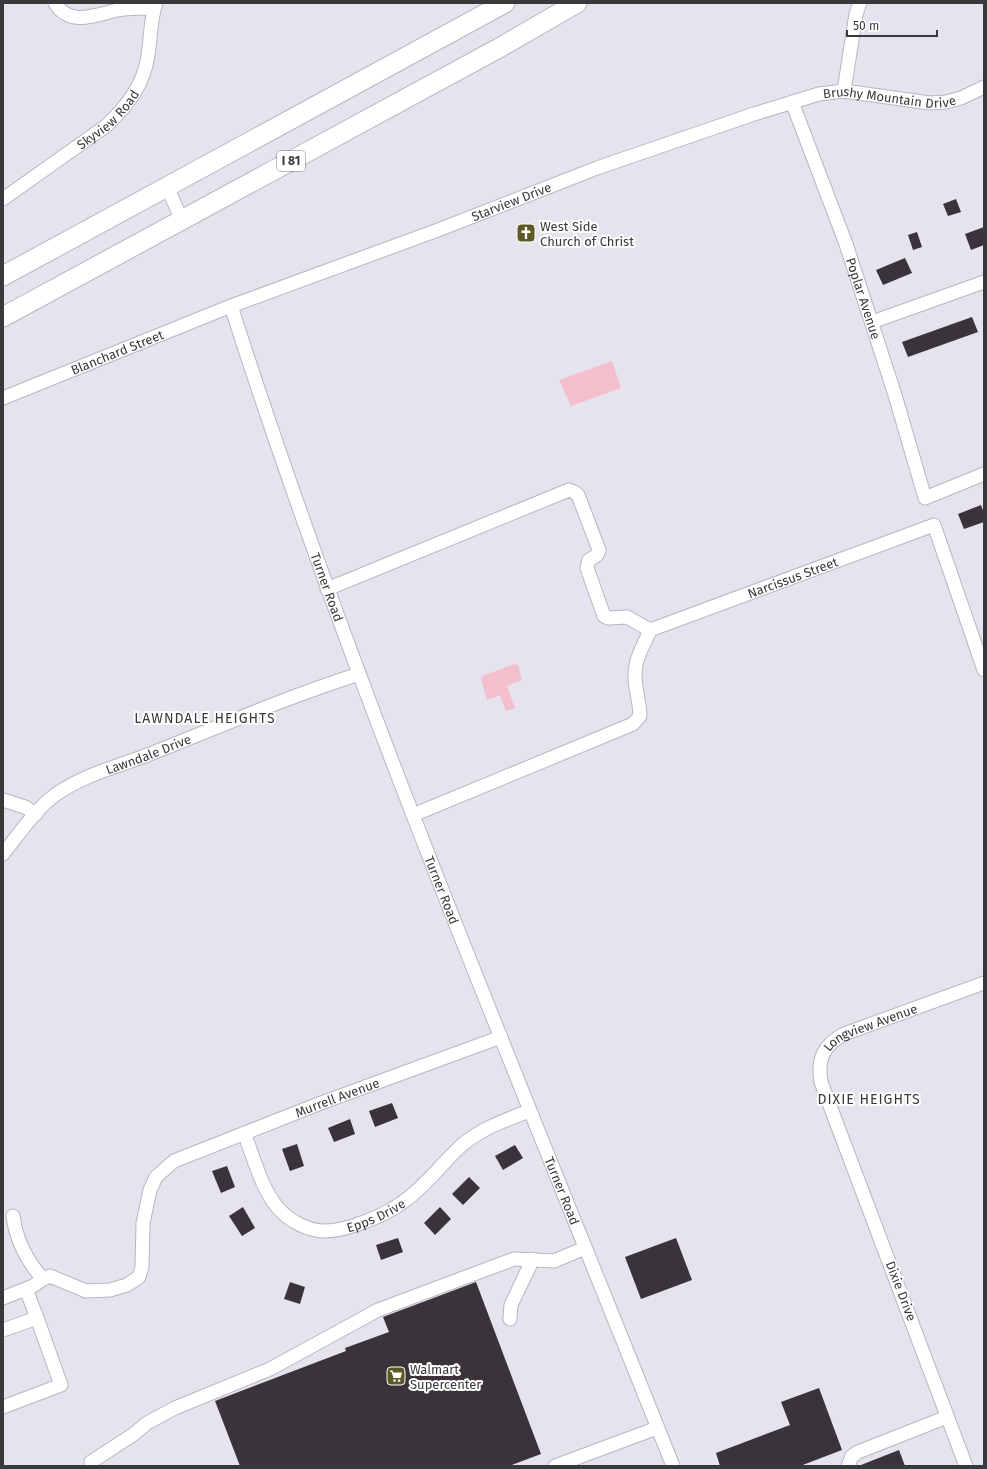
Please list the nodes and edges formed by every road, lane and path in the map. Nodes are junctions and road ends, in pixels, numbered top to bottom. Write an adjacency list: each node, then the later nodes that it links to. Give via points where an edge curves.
1 (55, 3): 5 (street, via 65,14 85,18)
2 (505, 3): 9 (highway)
3 (577, 3): 11 (highway, I 81, via 500,48)
4 (860, 3): 7 (street)
5 (155, 5): 10 (street, Skyview Road, via 146,68 134,96 106,126)
6 (984, 87): 7 (street, Brushy Mountain Drive, via 961,98 930,103)
7 (844, 91): 8 (street, Brushy Mountain Drive, via 819,94)
8 (792, 102): 14 (street, Starview Drive, via 597,168 444,228); 16 (street, Poplar Avenue, via 823,181)
9 (167, 187): 11 (street); 12 (highway)
10 (3, 198)
11 (182, 220): 15 (highway, I 81)
12 (3, 276)
13 (984, 282): 16 (street)
14 (231, 306): 17 (street, Blanchard Street); 19 (street, Turner Road, via 265,412)
15 (3, 317)
16 (872, 322): 18 (street, Poplar Avenue, via 925,498)
17 (3, 398)
18 (984, 474)
19 (328, 589): 20 (street, via 569,490 578,495 599,550 598,554 589,560 587,568 604,616 627,617); 22 (street, Turner Road)
20 (650, 630): 21 (street, Narcissus Street, via 934,525); 25 (street, via 635,666 640,716 633,724)
21 (984, 670)
22 (359, 674): 24 (street, Lawndale Drive, via 297,695 86,777 54,796); 25 (street, Turner Road)
23 (3, 800): 24 (street, via 25,807)
24 (36, 814): 26 (street, Lawndale Drive)
25 (413, 815): 28 (street, Turner Road)
26 (3, 854)
27 (984, 983): 30 (street, Longview Avenue, via 844,1034 827,1046 822,1053 819,1071)
28 (501, 1037): 29 (street, Turner Road); 31 (street, Murrell Avenue)
29 (529, 1111): 31 (street, Epps Drive, via 479,1132 462,1145 414,1193 392,1209 338,1229 324,1231 299,1224 278,1209 269,1195); 33 (street, Turner Road)
30 (834, 1116): 42 (street, Dixie Drive)
31 (244, 1133): 35 (street, Murrell Avenue, via 174,1161 156,1177 150,1190 143,1223 142,1267 138,1277 127,1285 110,1290 86,1291 50,1276)
32 (13, 1216): 35 (street, via 15,1233 33,1268)
33 (585, 1248): 34 (street, via 554,1261); 43 (street, Turner Road)
34 (533, 1258): 39 (street, via 512,1305); 45 (street, via 514,1259 378,1310 270,1369 147,1423 91,1462)
35 (43, 1279): 36 (street)
36 (26, 1289): 37 (street); 38 (street)
37 (3, 1298)
38 (37, 1318): 40 (street); 41 (street, via 61,1385)
39 (510, 1319)
40 (3, 1330)
41 (3, 1407)
42 (947, 1416): 44 (street, via 858,1452); 48 (street, Dixie Drive)
43 (657, 1428): 46 (street); 47 (street, Turner Road)
44 (845, 1465)
45 (91, 1466)
46 (555, 1466)
47 (673, 1466)
48 (966, 1466)

